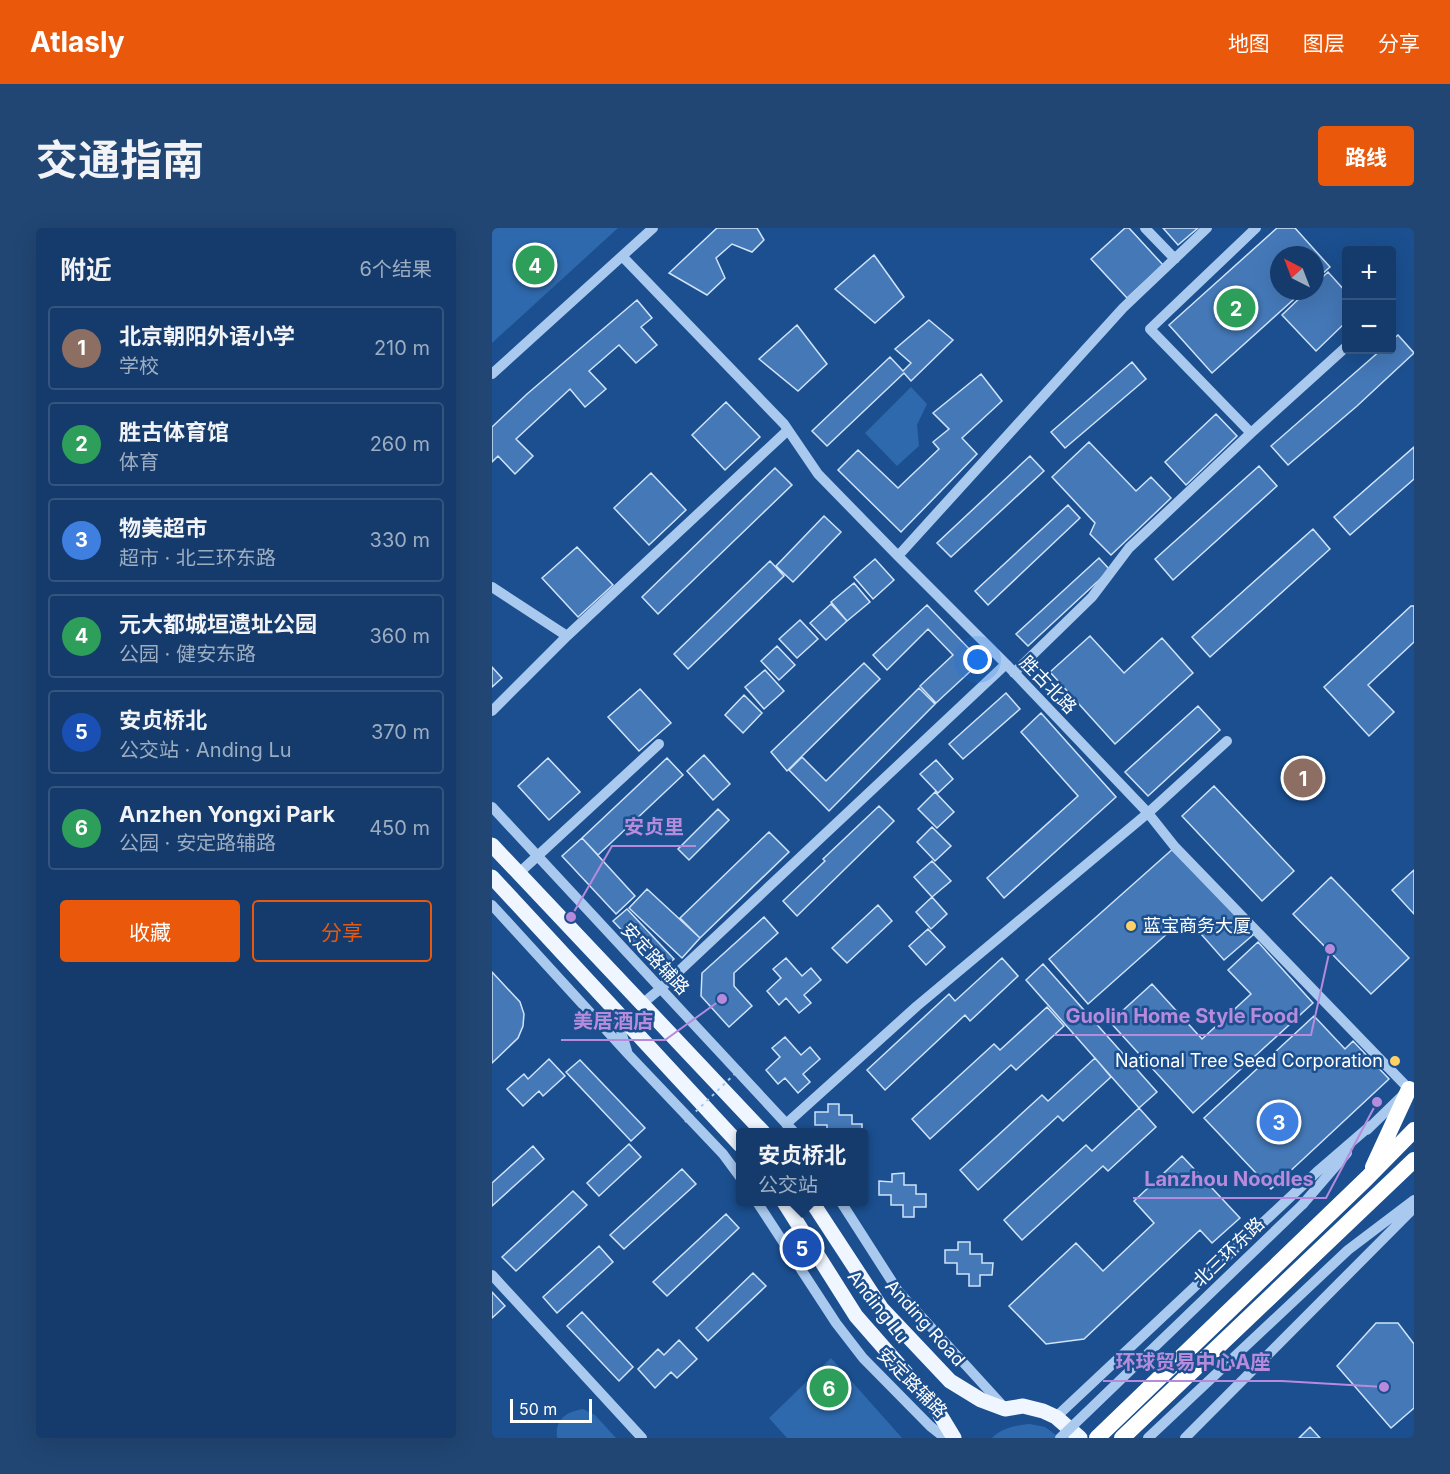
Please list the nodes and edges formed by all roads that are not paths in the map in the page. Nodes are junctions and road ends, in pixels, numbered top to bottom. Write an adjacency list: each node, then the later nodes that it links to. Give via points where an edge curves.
1 (653, 228): 5 (street)
2 (1145, 228): 6 (street)
3 (1207, 228): 6 (street)
4 (1256, 228): 10 (street, via 1150,329)
5 (622, 256): 8 (street); 9 (street)
6 (1175, 259): 11 (street, via 1123,308)
7 (1342, 351): 10 (street)
8 (492, 374)
9 (788, 430): 11 (street, via 818,474); 13 (street)
10 (1251, 433): 14 (street, via 1129,548 1092,597)
11 (898, 556): 14 (street)
12 (492, 587): 13 (street)
13 (567, 636): 15 (street)
14 (1010, 668): 19 (street, 胜古北路); 25 (street, 胜古北路)
15 (492, 711)
16 (1227, 741): 19 (street)
17 (659, 744): 21 (street)
18 (492, 807): 21 (street, 安定路辅路)
19 (1148, 813): 29 (street, 胜古北路, via 1175,847); 32 (street, via 917,1006)
20 (492, 844): 22 (main road)
21 (536, 855): 22 (street); 25 (street, 安定路辅路)
22 (519, 873): 26 (main road)
23 (492, 877): 27 (main road)
24 (492, 905): 28 (street)
25 (660, 989): 26 (street, 胜古北路); 32 (street, 安定路辅路)
26 (642, 1004): 31 (main road)
27 (615, 1011): 28 (street); 34 (main road)
28 (628, 1054): 36 (street)
29 (1412, 1086): 30 (street, 北三环东路); 37 (highway)
30 (1370, 1126): 46 (street); 49 (street, 北三环东路, bridge, via 1303,1203)
31 (759, 1128)
32 (790, 1128)
33 (1414, 1130): 37 (highway)
34 (736, 1140)
35 (1414, 1160): 52 (highway)
36 (736, 1171)
37 (1367, 1178): 51 (highway)
38 (1414, 1200): 53 (street, via 1348,1250)
39 (760, 1206): 47 (street, 安定路辅路, via 856,1349 930,1426)
40 (787, 1206): 47 (main road, Anding Lu, via 856,1316 918,1385)
41 (815, 1206): 45 (main road, Anding Road, via 882,1309 950,1381)
42 (844, 1206): 45 (street, via 897,1291)
43 (1414, 1208): 54 (street)
44 (492, 1275): 48 (street)
45 (1005, 1409): 46 (main road, via 1023,1406)
46 (1056, 1417): 50 (main road)
47 (950, 1435)
48 (642, 1438)
49 (1060, 1438)
50 (1080, 1438)
51 (1097, 1438)
52 (1122, 1438)
53 (1148, 1438)
54 (1185, 1438)

